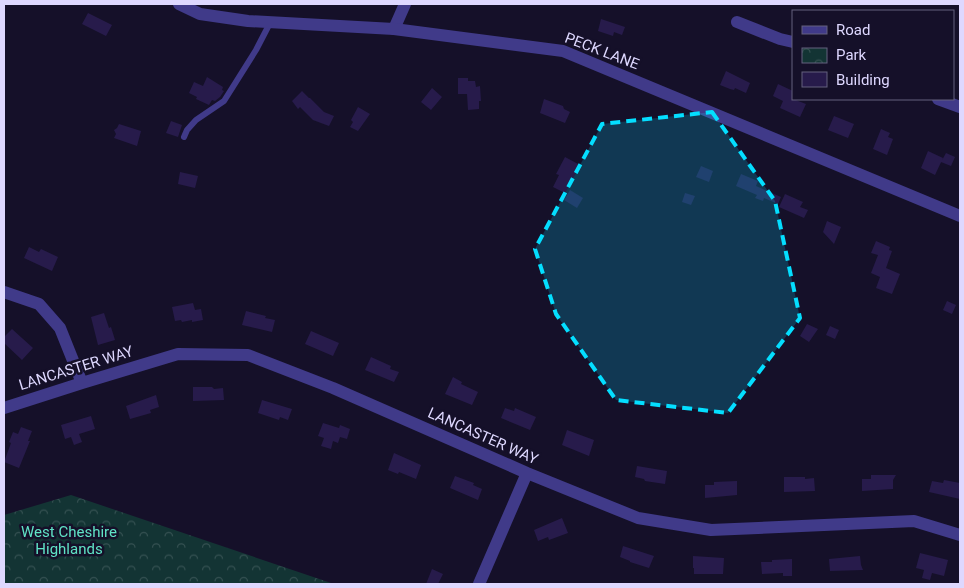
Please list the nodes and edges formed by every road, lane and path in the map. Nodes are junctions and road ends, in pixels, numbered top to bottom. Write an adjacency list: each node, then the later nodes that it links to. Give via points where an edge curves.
1 (179, 4): 4 (street, PECK LANE, via 200,14)
2 (406, 4): 5 (street)
3 (737, 22): 6 (street)
4 (270, 23): 5 (street, PECK LANE); 9 (lane, via 224,101 196,120)
5 (394, 29): 10 (street, PECK LANE, via 563,51)
6 (792, 42)
7 (941, 100): 8 (street)
8 (960, 106)
9 (184, 137)
10 (960, 216)
11 (4, 292): 12 (street, via 39,304 45,310 60,328)
12 (82, 382): 13 (street, LANCASTER WAY); 14 (street, LANCASTER WAY, via 178,354 248,355 333,388)
13 (4, 408)
14 (527, 473): 15 (street, LANCASTER WAY, via 638,518 711,530 914,522); 16 (street)
15 (960, 535)
16 (479, 584)

